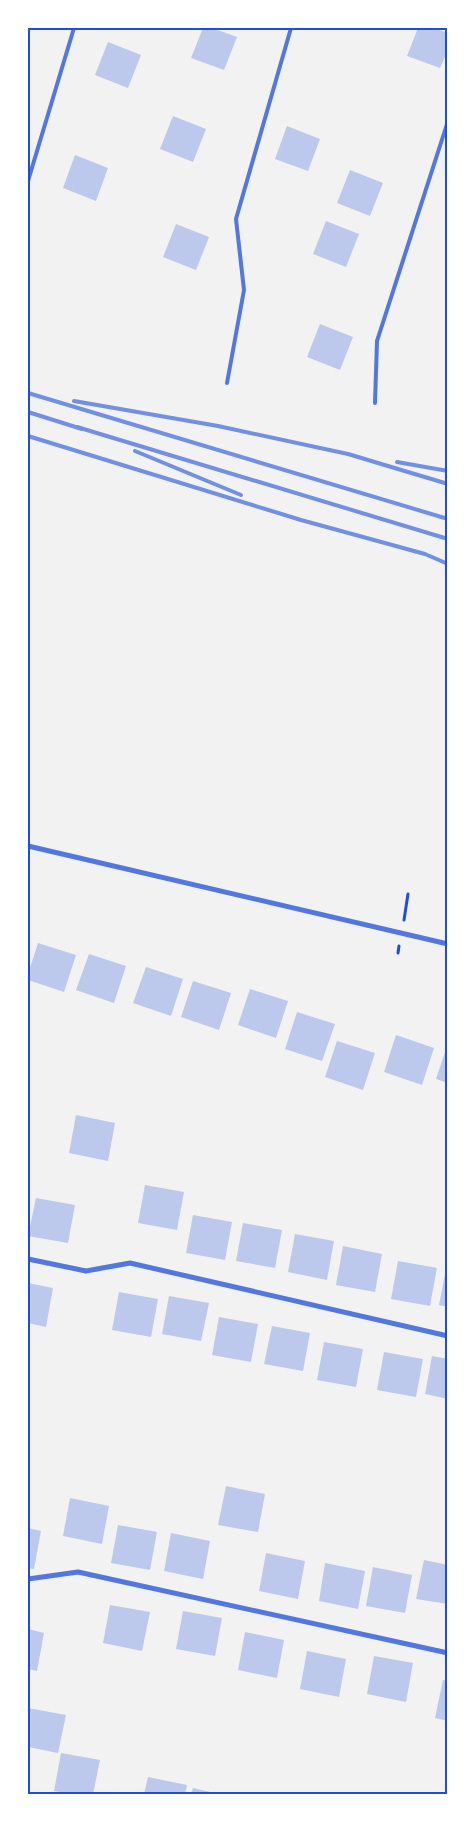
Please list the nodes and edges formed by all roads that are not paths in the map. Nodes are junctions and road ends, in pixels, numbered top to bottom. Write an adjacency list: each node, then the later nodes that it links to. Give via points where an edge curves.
1 (74, 28): 4 (lane)
2 (291, 28): 5 (lane, via 236,219 244,290)
3 (448, 121): 6 (lane, via 377,341)
4 (28, 181)
5 (227, 383)
6 (375, 403)
7 (28, 846): 8 (street)
8 (448, 944)
9 (28, 1259): 10 (street, via 86,1271 130,1264)
10 (448, 1336)
11 (28, 1579): 12 (street, via 78,1572)
12 (448, 1653)

